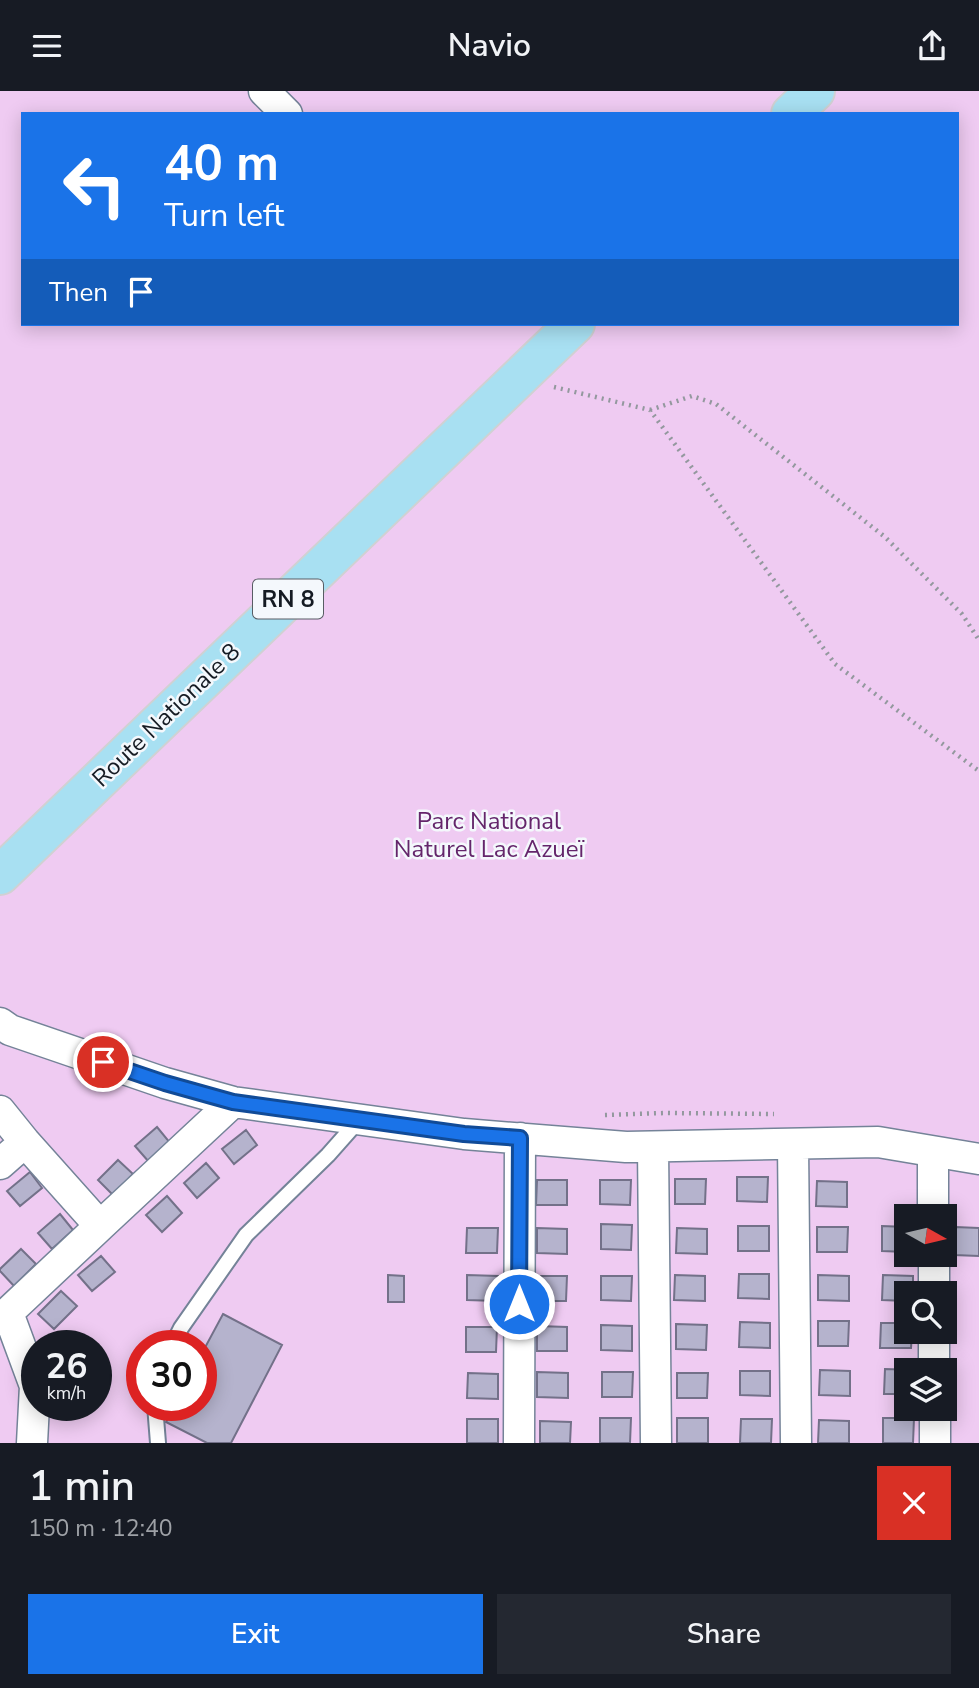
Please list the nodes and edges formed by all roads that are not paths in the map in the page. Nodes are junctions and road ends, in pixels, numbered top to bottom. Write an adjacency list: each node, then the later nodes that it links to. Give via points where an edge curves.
1 (264, 91): 3 (street)
2 (815, 91): 4 (main road)
3 (285, 112)
4 (793, 112)
5 (574, 326): 6 (main road, Route Nationale 8 / RN 8)
6 (0, 875)
7 (0, 1023): 8 (street, via 165,1083)
8 (233, 1102): 10 (street); 19 (street)
9 (0, 1111): 12 (street)
10 (360, 1119): 11 (street); 21 (lane, via 246,1235)
11 (520, 1138): 14 (street); 26 (street)
12 (25, 1142): 17 (street); 19 (street)
13 (793, 1144): 14 (street); 15 (street, via 878,1142); 28 (street)
14 (653, 1147): 27 (street)
15 (933, 1152): 16 (street); 18 (street)
16 (979, 1159)
17 (0, 1164)
18 (933, 1204)
19 (100, 1226): 20 (street)
20 (4, 1316): 24 (street, via 35,1386)
21 (180, 1330)
22 (156, 1421): 25 (lane)
23 (935, 1421): 29 (street)
24 (32, 1443)
25 (158, 1443)
26 (519, 1443)
27 (656, 1443)
28 (796, 1443)
29 (935, 1443)

